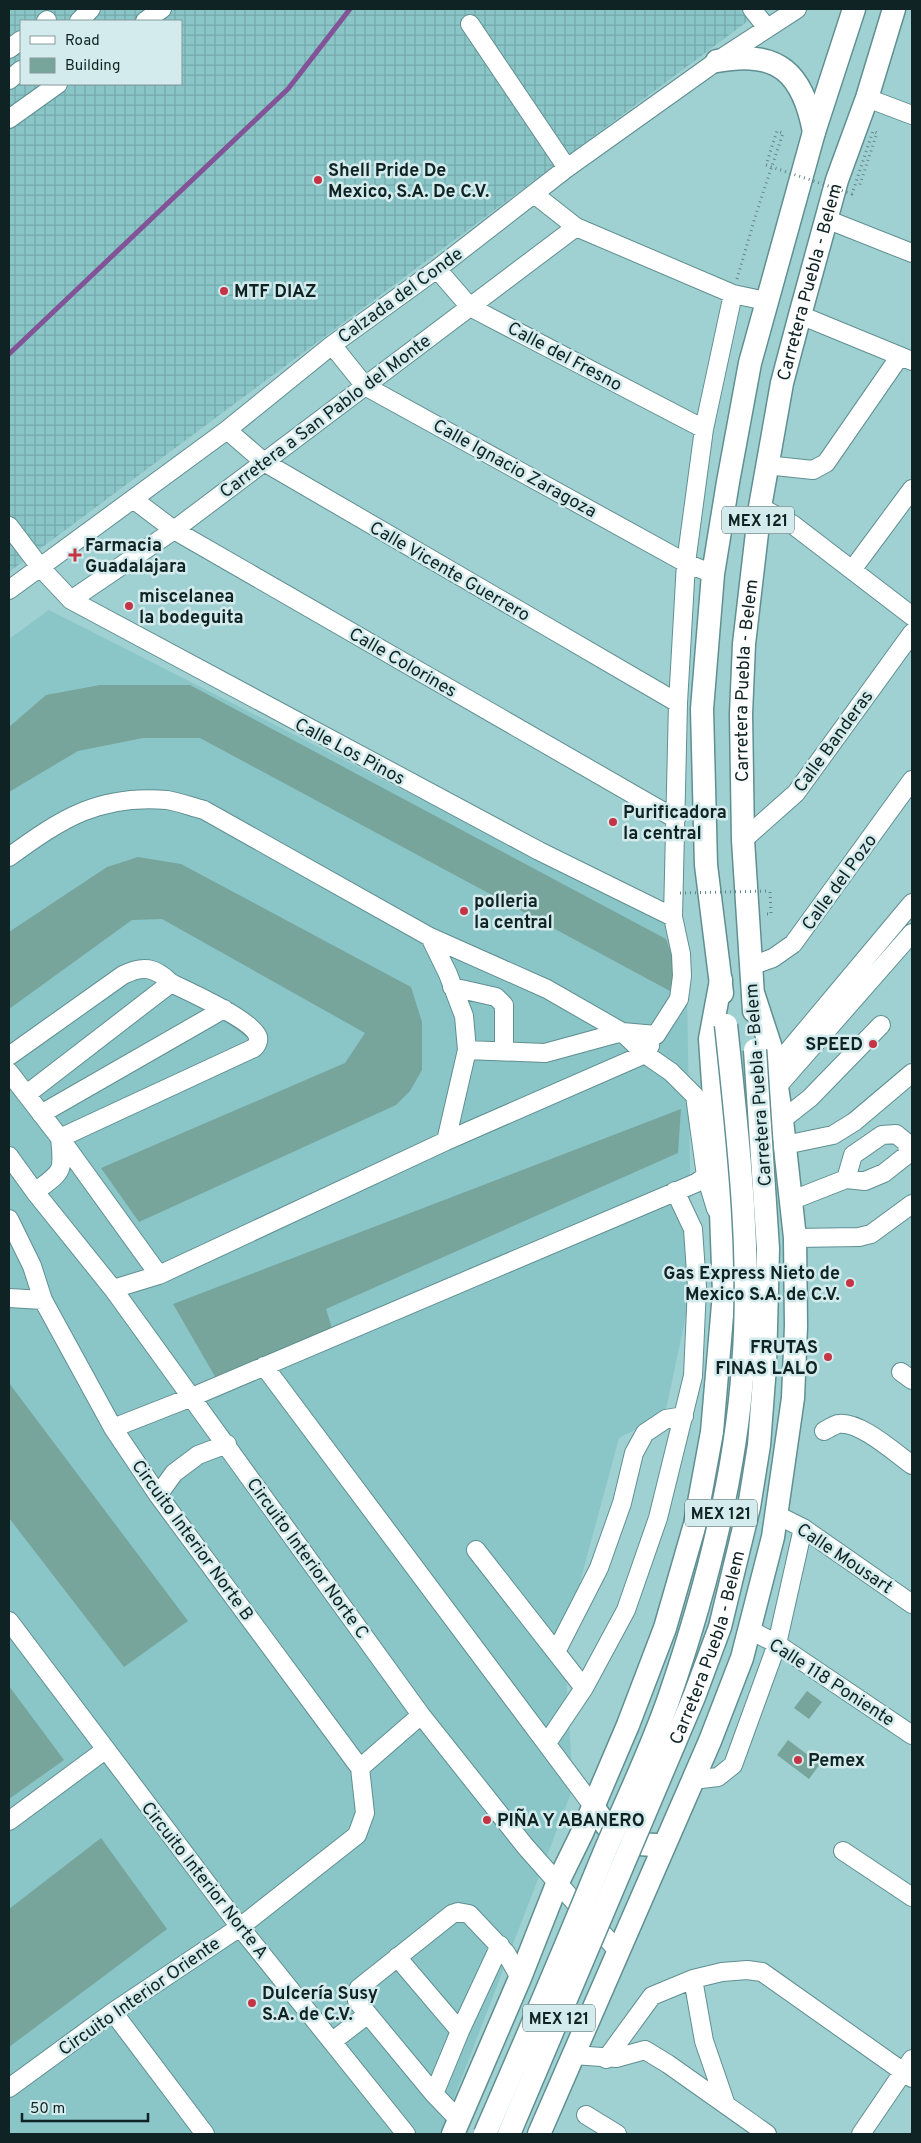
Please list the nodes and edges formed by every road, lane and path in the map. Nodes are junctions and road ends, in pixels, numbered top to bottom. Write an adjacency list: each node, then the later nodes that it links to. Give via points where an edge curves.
1 (91, 9): 7 (street)
2 (162, 9): 8 (street)
3 (752, 9): 10 (street)
4 (797, 9): 10 (street, Calzada del Conde)
5 (854, 9): 20 (main road, Carretera Puebla - Belem / MEX 121)
6 (894, 9): 17 (main road, Carretera Puebla - Belem / MEX 121)
7 (81, 20)
8 (146, 20)
9 (470, 24): 21 (street)
10 (767, 28): 13 (street, Calzada del Conde)
11 (20, 41): 12 (street)
12 (9, 49)
13 (717, 61): 20 (main road, via 737,58 764,60 784,70 801,88); 21 (street, Calzada del Conde)
14 (20, 71): 15 (street)
15 (9, 80)
16 (57, 85): 19 (street)
17 (867, 98): 18 (street); 24 (main road, Carretera Puebla - Belem / MEX 121)
18 (912, 116)
19 (9, 119)
20 (814, 132): 29 (main road, Carretera Puebla - Belem / MEX 121)
21 (567, 168): 23 (street, Calzada del Conde)
22 (859, 187): 28 (path, bridge, via 877,133 873,132 852,194 774,168 766,165 777,132 783,133 774,160 771,169 756,214)
23 (534, 194): 25 (street); 27 (street, Calzada del Conde)
24 (826, 219): 26 (street); 31 (main road, Carretera Puebla - Belem / MEX 121)
25 (576, 227): 28 (street); 30 (street, Carretera a San Pablo del Monte)
26 (912, 253)
27 (437, 270): 30 (street, Calle del Fresno); 32 (street, Calzada del Conde)
28 (733, 294): 29 (street); 35 (street)
29 (766, 301): 47 (main road, Carretera Puebla - Belem / MEX 121, via 750,363)
30 (470, 307): 34 (street, Carretera a San Pablo del Monte); 35 (street, Calle del Fresno)
31 (800, 315): 33 (street); 38 (main road, Carretera Puebla - Belem / MEX 121, via 782,383)
32 (332, 345): 34 (street, Calle Ignacio Zaragoza); 36 (street, Calzada del Conde)
33 (906, 359): 38 (street, via 826,463 813,470)
34 (365, 386): 37 (street, Carretera a San Pablo del Monte); 44 (street, Calle Ignacio Zaragoza)
35 (704, 429): 44 (street)
36 (227, 430): 37 (street, Calle Vicente Guerrero); 40 (street, Calzada del Conde)
37 (264, 462): 43 (street, Carretera a San Pablo del Monte); 54 (street, Calle Vicente Guerrero)
38 (766, 465): 41 (main road, Carretera Puebla - Belem / MEX 121)
39 (912, 489): 46 (street)
40 (133, 500): 43 (street, Calle Colorines); 45 (street, Calzada del Conde)
41 (760, 507): 46 (street, via 792,524); 57 (main road, Carretera Puebla - Belem / MEX 121, via 744,652 741,714)
42 (9, 526): 45 (street, Calle Los Pinos)
43 (174, 530): 49 (street, Carretera a San Pablo del Monte); 56 (street, Calle Colorines)
44 (686, 563): 47 (street, Calle Ignacio Zaragoza); 51 (street)
45 (40, 567): 48 (street, Calzada del Conde); 49 (street, Calle Los Pinos)
46 (852, 570): 50 (street)
47 (713, 574): 52 (main road, Carretera Puebla - Belem / MEX 121)
48 (9, 590)
49 (71, 600): 62 (street, Calle Los Pinos, via 522,842)
50 (912, 616)
51 (682, 630): 52 (street); 54 (street)
52 (709, 631): 66 (main road, Carretera Puebla - Belem / MEX 121, via 702,709 706,855)
53 (912, 633): 57 (street, Calle Banderas, via 796,794)
54 (678, 703): 56 (street)
55 (912, 780): 65 (street, Calle del Pozo, via 793,944 773,958)
56 (676, 819): 62 (street)
57 (743, 840): 65 (main road, Carretera Puebla - Belem / MEX 121)
58 (9, 856): 64 (street, via 52,825 92,807 131,800 168,800 204,810)
59 (770, 891): 60 (path, bridge)
60 (680, 893)
61 (912, 902): 80 (street)
62 (673, 917): 73 (street, via 681,954 679,999)
63 (912, 933): 80 (street)
64 (430, 937): 68 (street); 72 (street, via 547,989)
65 (751, 966): 69 (main road, Carretera Puebla - Belem / MEX 121)
66 (721, 980): 95 (main road, via 710,1039); 153 (main road, Carretera Puebla - Belem / MEX 121, bridge, via 743,1204 744,1332 734,1443 715,1542 669,1698)
67 (171, 983): 70 (street); 77 (street, via 160,973 135,969); 81 (street)
68 (452, 987): 74 (street, via 464,1016); 75 (street, via 496,996 504,1005)
69 (754, 996): 80 (main road, via 771,1048); 154 (main road, Carretera Puebla - Belem / MEX 121, bridge, via 768,1249 765,1366 759,1445 749,1507 720,1626 691,1706)
70 (224, 1010): 82 (street); 84 (street, via 253,1028 258,1038 254,1048)
71 (881, 1025): 83 (street, via 810,1098)
72 (622, 1032): 73 (street); 75 (street, via 545,1053); 76 (street)
73 (656, 1035): 76 (street)
74 (467, 1050): 75 (street); 85 (street)
75 (504, 1051)
76 (645, 1054): 85 (street); 88 (street, via 671,1072 695,1096)
77 (9, 1056)
78 (9, 1072): 81 (street)
79 (912, 1073): 86 (street, via 854,1122 833,1135)
80 (775, 1078): 83 (main road)
81 (27, 1094): 82 (street)
82 (41, 1114): 84 (street)
83 (782, 1120): 86 (main road)
84 (60, 1138): 91 (street, via 63,1163 60,1172); 97 (street)
85 (446, 1141): 97 (street)
86 (785, 1145): 92 (main road)
87 (9, 1156): 91 (street, Circuito Interior Norte C)
88 (706, 1176): 90 (street); 95 (street)
89 (846, 1179): 92 (street)
90 (675, 1191): 102 (street); 103 (street, via 693,1228 697,1287)
91 (35, 1192): 98 (street, Circuito Interior Norte C)
92 (790, 1201): 96 (main road)
93 (912, 1204): 96 (street, via 871,1234)
94 (9, 1219): 100 (street, Circuito Interior Norte B, via 32,1266)
95 (721, 1224): 101 (main road, via 724,1293)
96 (795, 1238): 111 (main road, via 793,1398)
97 (159, 1275): 98 (street)
98 (113, 1288): 104 (street, Circuito Interior Norte C)
99 (9, 1298): 100 (street)
100 (43, 1300): 106 (street, Circuito Interior Norte B)
101 (719, 1365): 103 (street); 126 (main road, via 712,1432 695,1524 665,1628)
102 (264, 1366): 104 (street); 122 (street)
103 (693, 1376): 105 (street)
104 (192, 1397): 106 (street); 108 (street, Circuito Interior Norte C)
105 (684, 1416): 118 (street, via 666,1419 645,1433 634,1454 622,1503 599,1568); 119 (street, via 658,1518 626,1610)
106 (113, 1428): 110 (street, Circuito Interior Norte B)
107 (824, 1431): 109 (street, via 838,1424 853,1426)
108 (227, 1444): 110 (street, via 198,1455 174,1473); 120 (street, Circuito Interior Norte C)
109 (912, 1465)
110 (158, 1495): 124 (street, Circuito Interior Norte B)
111 (777, 1515): 112 (street, Calle Mousart); 116 (main road)
112 (803, 1528): 114 (street, Calle Mousart); 117 (street)
113 (476, 1550): 118 (street)
114 (912, 1604)
115 (9, 1620): 123 (street, Circuito Interior Norte A)
116 (750, 1630): 117 (street, Calle 118 Poniente); 125 (main road)
117 (777, 1644): 121 (street, Calle 118 Poniente); 125 (street, via 733,1765 718,1777)
118 (557, 1650): 119 (street)
119 (584, 1688): 122 (street)
120 (421, 1716): 124 (street); 130 (street, Circuito Interior Norte C)
121 (912, 1735)
122 (547, 1743): 126 (street)
123 (105, 1750): 127 (street); 132 (street, Circuito Interior Norte A)
124 (360, 1768): 132 (street, Circuito Interior Oriente, via 365,1813 357,1835)
125 (693, 1780): 128 (main road)
126 (593, 1806): 128 (main road, via 617,1837 628,1842); 130 (main road)
127 (9, 1822)
128 (664, 1845): 134 (main road)
129 (843, 1851): 131 (street)
130 (557, 1884): 134 (street, Circuito Interior Norte C); 136 (main road)
131 (912, 1897)
132 (240, 1927): 138 (street, Circuito Interior Oriente); 142 (street, Circuito Interior Norte A)
133 (500, 1946): 135 (street, via 469,1914 458,1912); 136 (street); 141 (street)
134 (618, 1951): 140 (main road)
135 (397, 1957): 139 (street, via 359,1988 357,2001); 141 (street)
136 (520, 1978): 140 (main road, via 541,1982 565,1993 578,2003); 150 (main road)
137 (693, 1979): 144 (street, via 652,1996); 145 (street, via 722,1972 762,1972); 148 (street, via 704,2041)
138 (113, 2012): 146 (street, Circuito Interior Oriente); 151 (street)
139 (368, 2014): 142 (street); 147 (street)
140 (588, 2019): 143 (main road)
141 (460, 2031): 147 (street)
142 (333, 2041): 152 (street, Circuito Interior Norte A)
143 (573, 2055): 144 (street); 155 (main road)
144 (606, 2059): 148 (street, via 645,2050)
145 (909, 2069): 158 (street)
146 (9, 2088)
147 (434, 2094): 150 (street)
148 (726, 2105): 157 (street)
149 (586, 2115): 156 (street)
150 (456, 2127)
151 (205, 2134)
152 (406, 2134)
153 (485, 2134)
154 (509, 2134)
155 (539, 2134)
156 (617, 2134)
157 (767, 2134)
158 (861, 2134)

